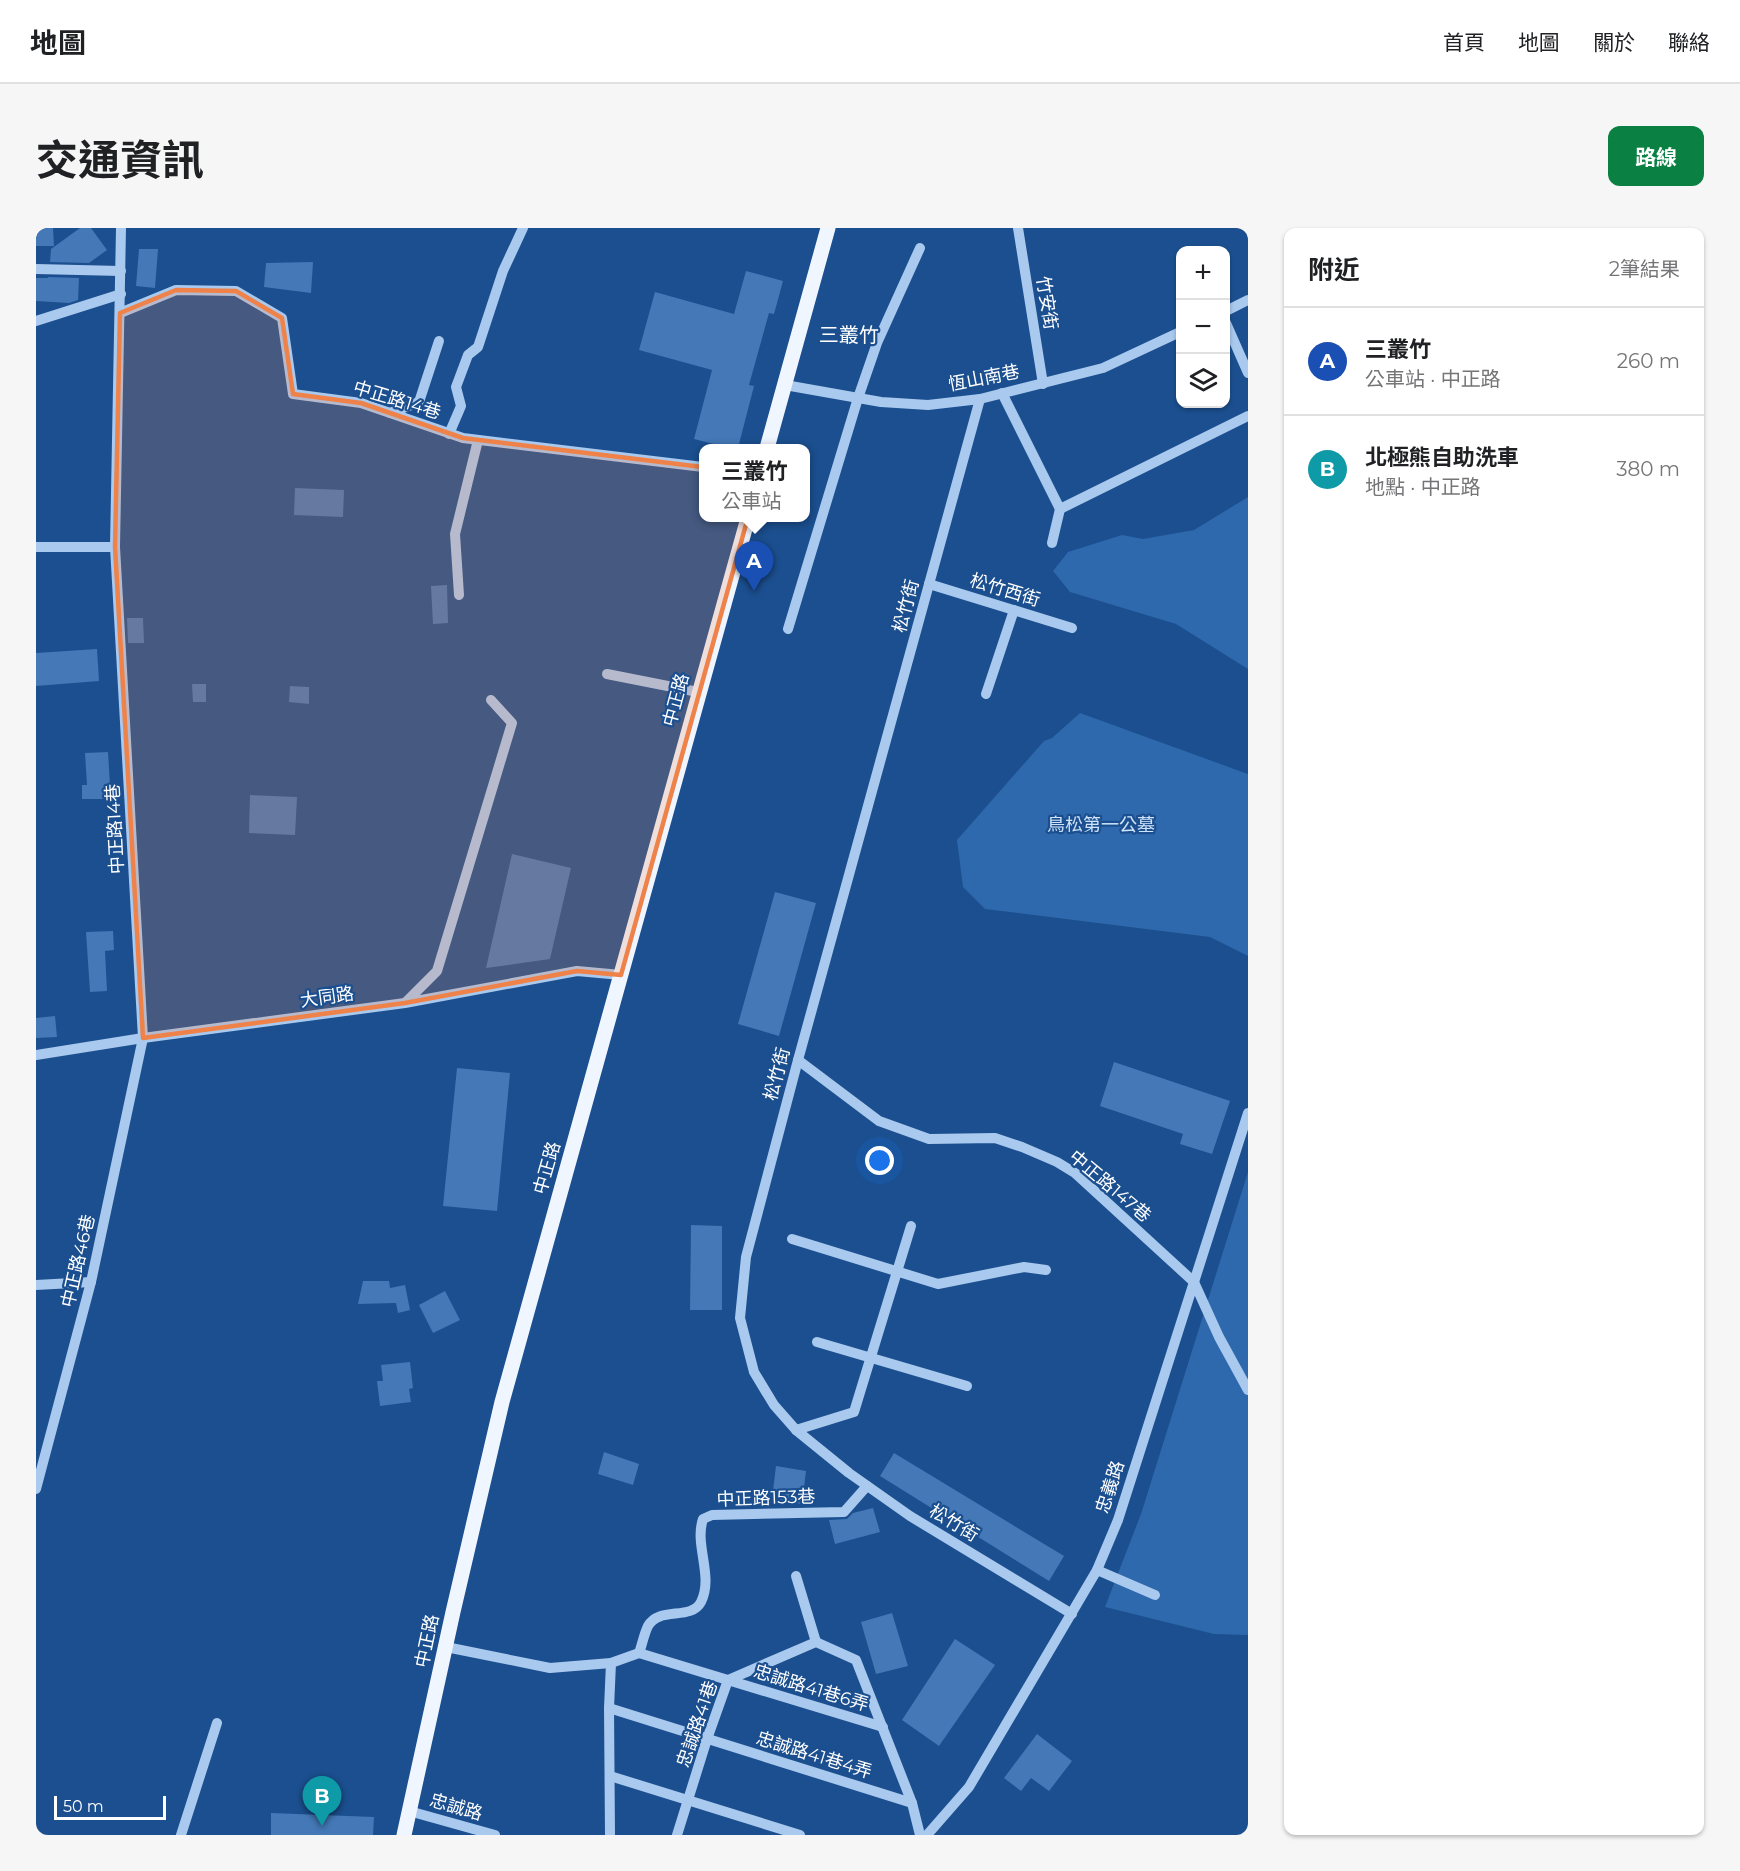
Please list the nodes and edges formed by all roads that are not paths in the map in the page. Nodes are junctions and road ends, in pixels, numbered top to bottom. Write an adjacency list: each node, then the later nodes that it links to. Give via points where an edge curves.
1 (121, 228): 7 (street, 中正路14巷)
2 (523, 228): 24 (street, via 503,271 478,347 468,355 456,387 461,406)
3 (828, 228): 18 (main road)
4 (1018, 228): 17 (street, 竹安街)
5 (920, 248): 20 (street)
6 (36, 269): 7 (street)
7 (121, 271): 8 (street, 中正路14巷)
8 (121, 294): 11 (street, 中正路14巷); 12 (street)
9 (1248, 300): 10 (street)
10 (1230, 309)
11 (120, 313): 22 (street, 中正路14巷, via 176,290 236,291 282,318 293,394 361,403); 32 (street, 中正路14巷)
12 (36, 321)
13 (1230, 332): 16 (street)
14 (1176, 334): 17 (street, 恆山南巷, via 1103,368)
15 (440, 341): 22 (street, via 419,402)
16 (1248, 373)
17 (1043, 384): 19 (street, 恆山南巷)
18 (785, 385): 20 (street, 恆山南巷); 26 (main road)
19 (1002, 393): 21 (street, 恆山南巷); 28 (street)
20 (858, 398): 21 (street, 恆山南巷, via 928,405); 37 (street)
21 (980, 399): 33 (street, 松竹街)
22 (390, 413): 24 (street, 中正路14巷)
23 (1248, 416): 28 (street)
24 (449, 434): 25 (street, 中正路14巷)
25 (478, 440): 27 (street, 中正路14巷); 34 (street, via 454,534)
26 (768, 444)
27 (699, 467)
28 (1060, 509): 30 (street)
29 (747, 522): 39 (main road, 中正路)
30 (1052, 543)
31 (36, 547): 32 (street)
32 (115, 547): 44 (street, 中正路14巷)
33 (929, 584): 35 (street, 松竹西街); 46 (street, 松竹街)
34 (459, 595)
35 (1014, 610): 36 (street, 松竹西街); 40 (street)
36 (1072, 628)
37 (788, 629)
38 (607, 674): 39 (street)
39 (698, 692): 42 (main road, 中正路)
40 (986, 694)
41 (491, 700): 43 (street, via 512,723 437,971)
42 (621, 975): 43 (street, 大同路, via 577,971); 67 (main road, 中正路, via 502,1402)
43 (405, 1003): 44 (street, 大同路)
44 (143, 1038): 45 (street, 大同路); 52 (street, 中正路46巷)
45 (36, 1055)
46 (798, 1060): 53 (street, 中正路147巷, via 879,1122 929,1139 995,1138 1057,1162 1075,1173); 59 (street, 松竹街, via 746,1257 740,1318 754,1372 774,1405)
47 (1248, 1113): 53 (street, 忠義路)
48 (910, 1226): 51 (street)
49 (792, 1239): 51 (street)
50 (1046, 1270): 51 (street, via 1024,1267 938,1284)
51 (897, 1271): 56 (street)
52 (91, 1282): 54 (street); 61 (street, 中正路46巷)
53 (1194, 1282): 58 (street); 62 (street, 忠義路, via 1118,1520)
54 (36, 1285)
55 (816, 1342): 56 (street)
56 (872, 1358): 57 (street); 59 (street, via 854,1412)
57 (967, 1386)
58 (1248, 1390)
59 (796, 1430): 60 (street, 松竹街)
60 (867, 1486): 65 (street, 松竹街); 68 (street, 中正路153巷, via 844,1512 712,1515 704,1519 699,1530 706,1589 700,1604 693,1610 659,1616 648,1625)
61 (36, 1489)
62 (1097, 1570): 64 (street); 65 (street, 忠義路)
63 (796, 1576): 66 (street)
64 (1155, 1595)
65 (1072, 1614): 86 (street, 忠義路, via 969,1787)
66 (816, 1642): 70 (street, 忠誠路41巷); 73 (street, via 856,1660)
67 (446, 1647): 69 (street, via 550,1668); 78 (main road, 中正路)
68 (639, 1653): 69 (street); 70 (street, 忠誠路41巷6弄)
69 (611, 1663): 71 (street)
70 (728, 1680): 73 (street, 忠誠路41巷6弄); 74 (street, 忠誠路41巷)
71 (609, 1708): 74 (street, 忠誠路41巷4弄); 75 (street)
72 (216, 1723): 79 (street)
73 (884, 1727): 77 (street)
74 (707, 1738): 76 (street, 忠誠路41巷); 77 (street, 忠誠路41巷4弄)
75 (610, 1776): 76 (street); 82 (street)
76 (688, 1800): 83 (street, 忠誠路41巷); 84 (street)
77 (912, 1803): 85 (street)
78 (409, 1810): 80 (main road, 中正路); 81 (street, 忠誠路)
79 (182, 1835)
80 (404, 1835)
81 (495, 1835)
82 (610, 1835)
83 (677, 1835)
84 (800, 1835)
85 (920, 1835)
86 (927, 1835)

